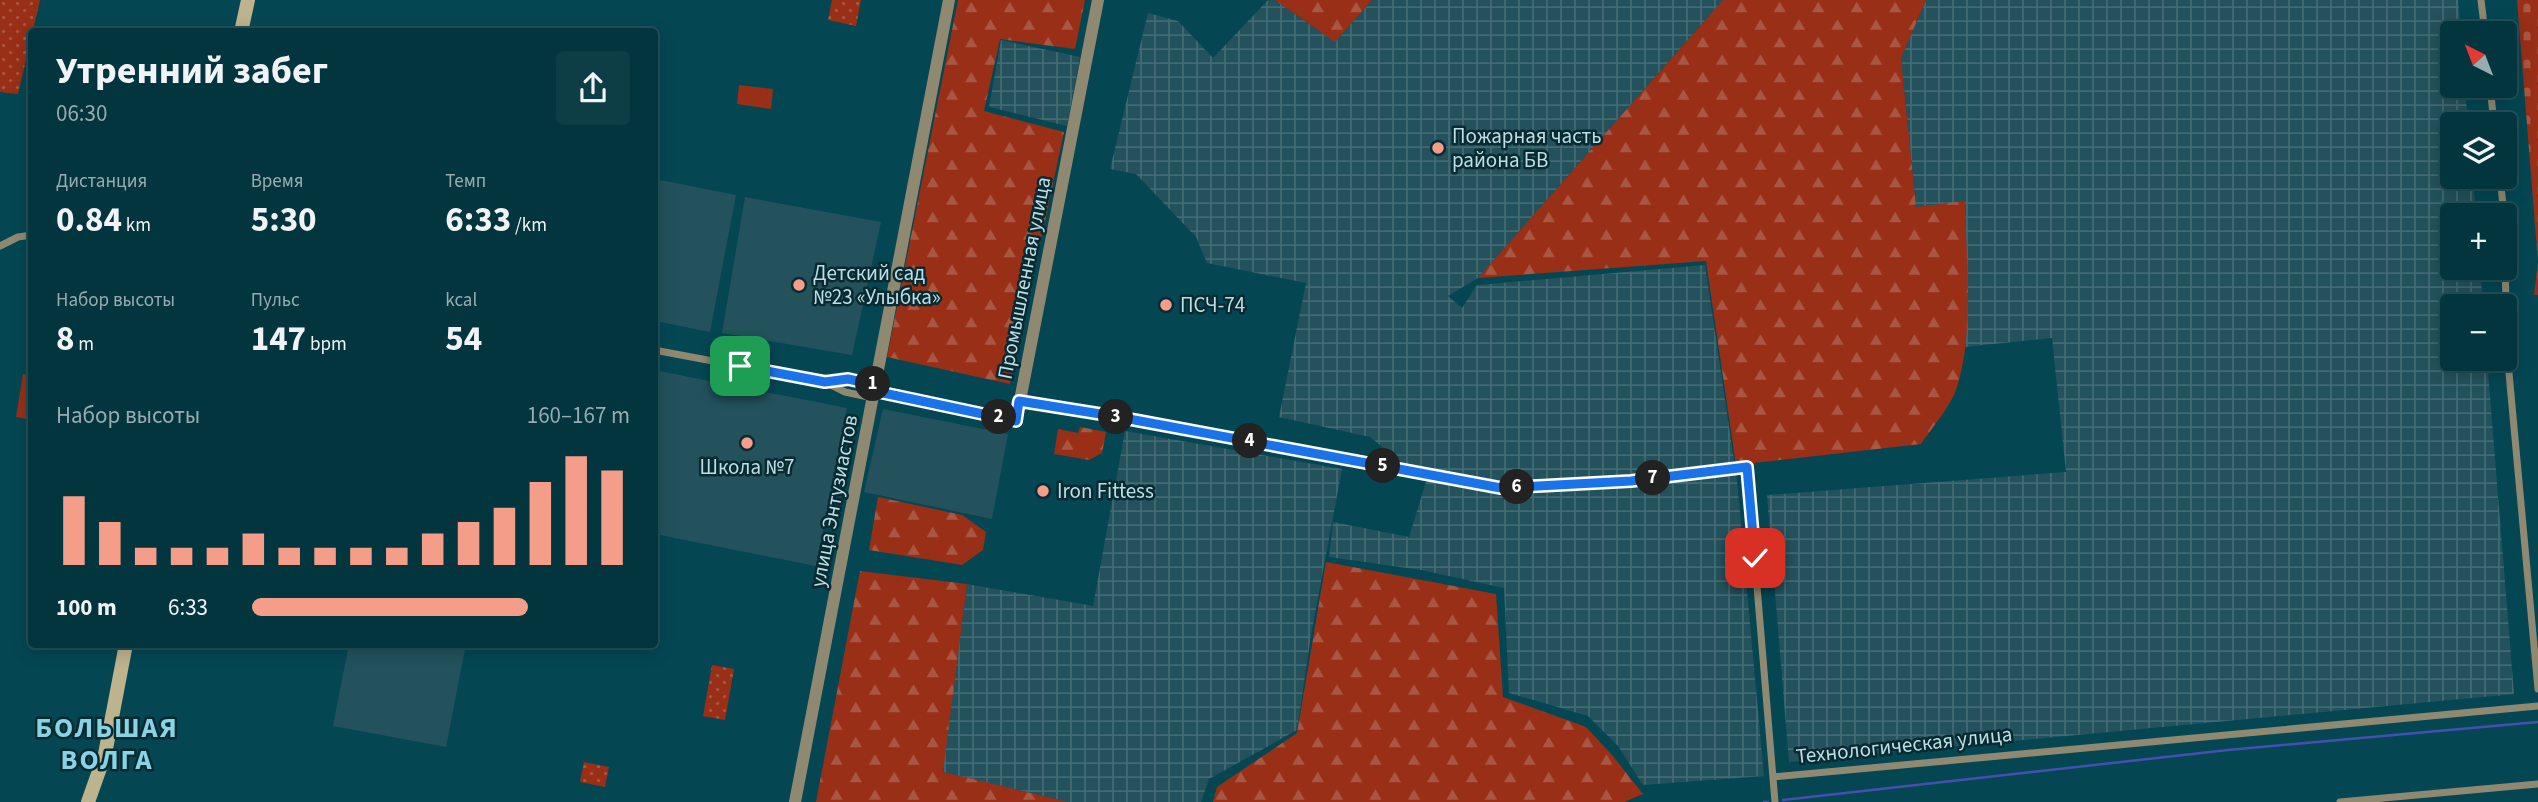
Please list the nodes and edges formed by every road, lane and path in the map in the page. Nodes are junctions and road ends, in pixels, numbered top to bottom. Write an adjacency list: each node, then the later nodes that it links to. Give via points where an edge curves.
1 (247, 0): 6 (main road)
2 (949, 0): 12 (street, улица Энтузиастов)
3 (1098, 0): 13 (street, Промышленная улица)
4 (2481, 0): 5 (street)
5 (2483, 21)
6 (242, 28)
7 (28, 236): 8 (street)
8 (0, 246)
9 (2505, 280): 16 (street, via 2507,351)
10 (658, 351): 11 (street)
11 (825, 382): 12 (street, via 845,392); 12 (street, via 848,379)
12 (874, 391): 13 (street, Промышленная улица, via 1016,421); 23 (street, улица Энтузиастов)
13 (1019, 401): 14 (street, Технологическая улица)
14 (1514, 487): 19 (street, Технологическая улица, via 1631,481 1747,467)
15 (125, 648): 18 (main road)
16 (2538, 689)
17 (2538, 706): 19 (street, Технологическая улица)
18 (98, 776): 21 (main road); 22 (street)
19 (1773, 777): 24 (street)
20 (2538, 784): 25 (street)
21 (88, 802)
22 (95, 802)
23 (795, 802)
24 (1775, 802)
25 (2340, 802)

